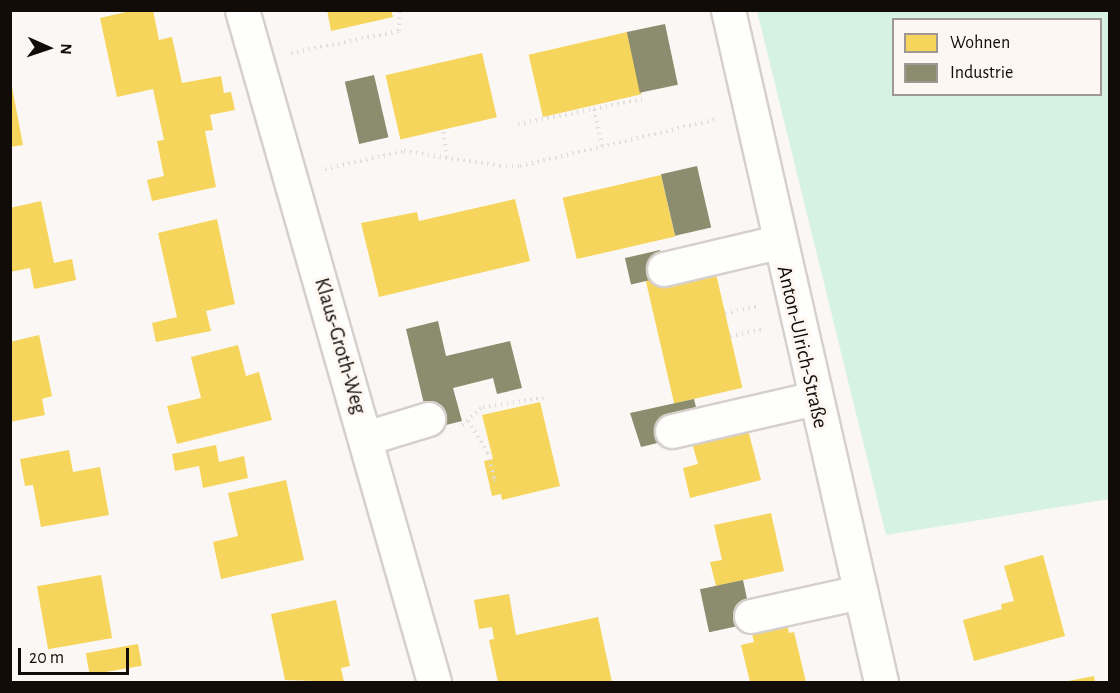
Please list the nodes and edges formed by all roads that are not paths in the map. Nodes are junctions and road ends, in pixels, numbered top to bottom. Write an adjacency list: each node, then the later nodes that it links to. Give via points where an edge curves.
1 (242, 10): 10 (street, Klaus-Groth-Weg)
2 (728, 10): 3 (street, Anton-Ulrich-Straße)
3 (780, 249): 4 (street); 5 (street); 6 (street, Anton-Ulrich-Straße)
4 (664, 269)
5 (716, 271)
6 (812, 389): 7 (street); 9 (street); 11 (street, Anton-Ulrich-Straße)
7 (696, 406)
8 (428, 419): 10 (street)
9 (672, 431)
10 (366, 438): 13 (street, Klaus-Groth-Weg)
11 (857, 582): 12 (street); 14 (street, Anton-Ulrich-Straße)
12 (749, 605)
13 (434, 682)
14 (881, 682)

